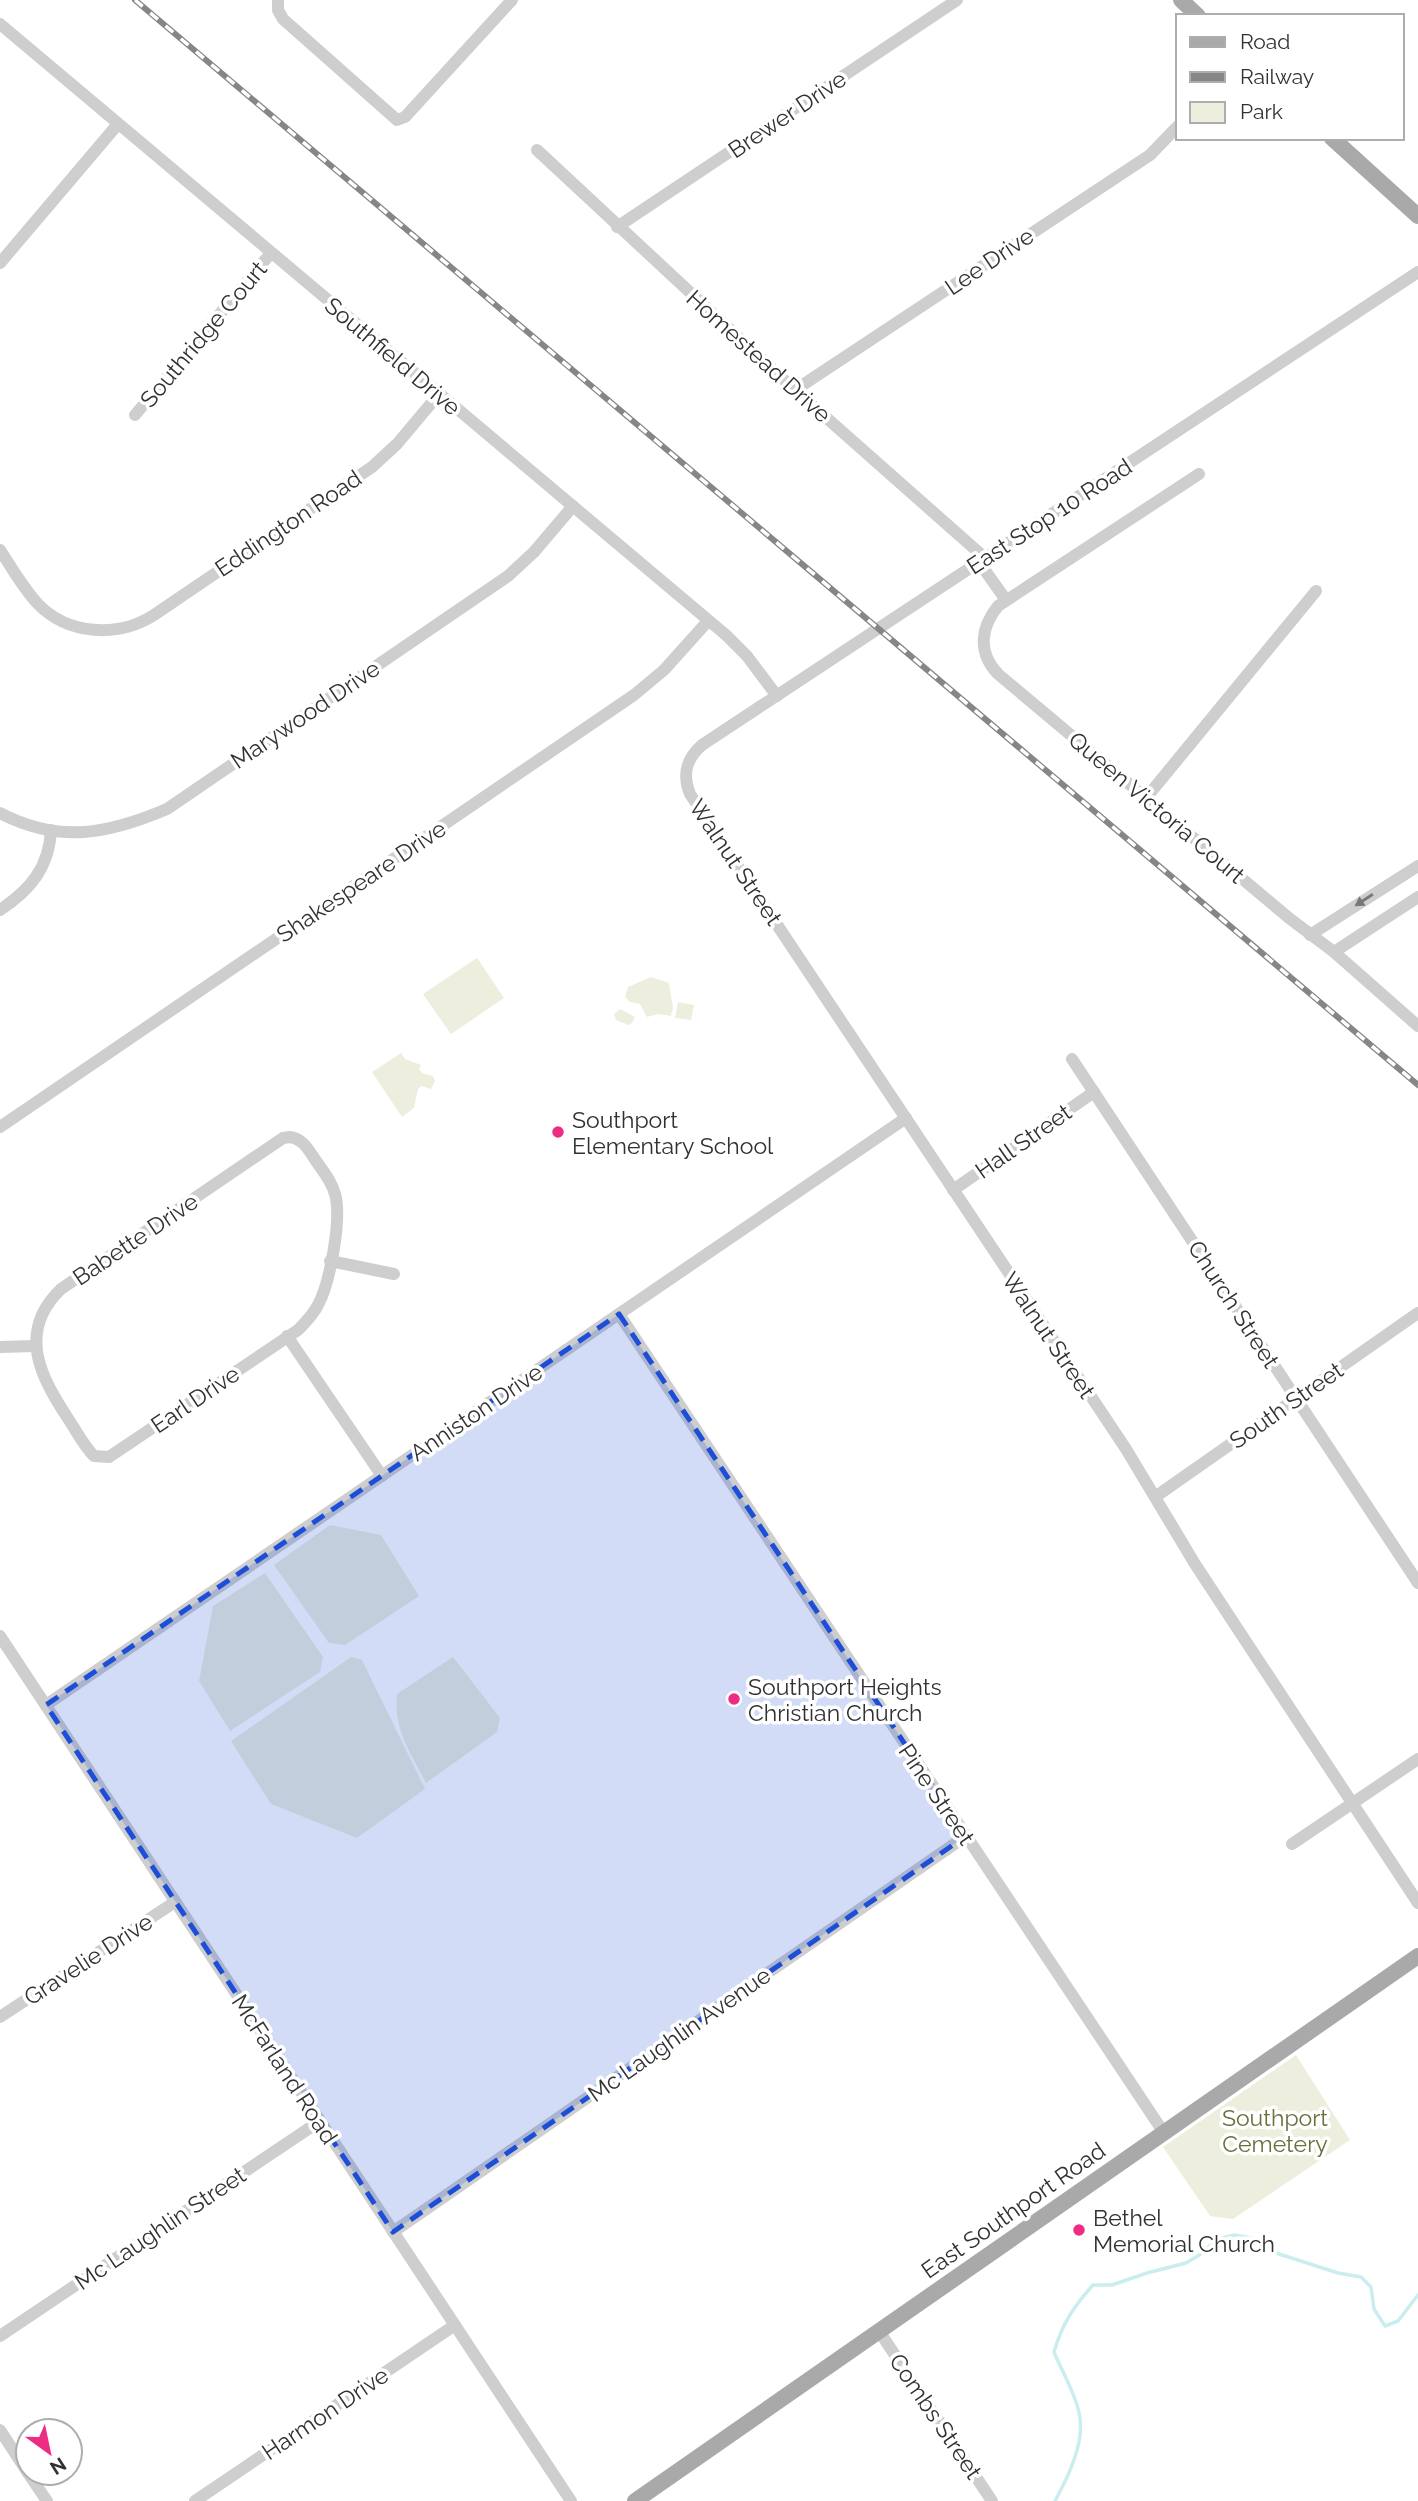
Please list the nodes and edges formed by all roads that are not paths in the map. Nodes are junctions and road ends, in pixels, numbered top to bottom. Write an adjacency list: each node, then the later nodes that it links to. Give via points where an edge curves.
1 (512, 0): 4 (street, via 399,120 283,19)
2 (957, 0): 12 (street, Brewer Drive)
3 (1181, 0): 5 (main road)
4 (278, 3)
5 (1196, 14)
6 (0, 24): 7 (street, Southfield Drive)
7 (118, 124): 13 (street, Southfield Drive); 14 (street)
8 (1176, 128): 16 (street, Lee Drive, via 1150,155)
9 (1334, 140): 11 (main road)
10 (537, 150): 12 (street, Homestead Drive)
11 (1418, 216)
12 (617, 227): 16 (street, Homestead Drive)
13 (271, 253): 17 (street, Southfield Drive); 18 (street, Southridge Court)
14 (0, 264)
15 (1418, 272): 22 (street, East Stop 10 Road)
16 (795, 390): 22 (street, Homestead Drive)
17 (439, 394): 20 (street, Southfield Drive); 21 (street, Eddington Road, via 397,443 363,473 149,618 120,629 88,630 52,616 35,601)
18 (135, 415)
19 (1199, 474): 24 (street, Queen Victoria Court)
20 (573, 506): 25 (street, Southfield Drive); 30 (street, Marywood Drive, via 508,576 167,809 108,830)
21 (0, 550)
22 (982, 560): 24 (street); 26 (street, East Stop 10 Road)
23 (1316, 591): 28 (street)
24 (1006, 600): 28 (street, Queen Victoria Court, via 985,625 983,643 990,664)
25 (708, 621): 26 (street, Southfield Drive, via 747,656); 40 (street, Shakespeare Drive, via 664,670 634,695)
26 (778, 696): 27 (street, East Stop 10 Road, via 702,745)
27 (686, 767): 39 (street, Walnut Street, via 690,794)
28 (1146, 798): 34 (street, Queen Victoria Court)
29 (0, 813): 30 (street, Marywood Drive)
30 (51, 831): 33 (street, via 36,880)
31 (1418, 866): 34 (street, one-way to 34)
32 (1418, 897): 35 (street)
33 (0, 910)
34 (1310, 935): 35 (street, Queen Victoria Court)
35 (1334, 953): 36 (street, Queen Victoria Court)
36 (1418, 1026)
37 (1072, 1059): 38 (street, Church Street)
38 (1094, 1092): 42 (street, Hall Street); 50 (street, Church Street)
39 (906, 1118): 42 (street, Walnut Street); 46 (street, Anniston Drive)
40 (0, 1127)
41 (293, 1137): 43 (street, Earl Drive, via 304,1143 334,1192 338,1214); 48 (street, Babette Drive, via 283,1138 61,1289 44,1311)
42 (953, 1190): 52 (street, Walnut Street)
43 (330, 1261): 44 (street); 47 (street, Earl Drive, via 319,1304 302,1326)
44 (394, 1274)
45 (1418, 1313): 50 (street, South Street)
46 (619, 1314): 51 (street, Anniston Drive); 58 (street, Pine Street)
47 (287, 1336): 48 (street, Earl Drive, via 102,1458 90,1452 49,1390); 51 (street)
48 (36, 1346): 49 (street)
49 (0, 1348)
50 (1296, 1398): 52 (street, South Street); 53 (street, Church Street)
51 (382, 1476): 55 (street, Anniston Drive)
52 (1155, 1497): 57 (street, Walnut Street)
53 (1418, 1583)
54 (0, 1636): 55 (street, McFarland Road)
55 (46, 1705): 60 (street, McFarland Road)
56 (1418, 1759): 57 (street)
57 (1353, 1804): 59 (street); 61 (street, Walnut Street)
58 (966, 1836): 65 (street, Pine Street); 66 (street, Mc Laughlin Avenue)
59 (1292, 1844)
60 (175, 1902): 63 (street, Gravelie Drive); 64 (street, McFarland Road)
61 (1418, 1903)
62 (1418, 1956): 65 (main road, East Southport Road)
63 (0, 2017)
64 (320, 2121): 66 (street, McFarland Road); 69 (street, Mc Laughlin Street)
65 (1164, 2133): 68 (main road, East Southport Road)
66 (393, 2232): 67 (street, McFarland Road)
67 (455, 2325): 72 (street, Harmon Drive); 73 (street, McFarland Road)
68 (879, 2331): 74 (main road, East Southport Road); 75 (street, Combs Street)
69 (0, 2336)
70 (0, 2430): 71 (street)
71 (14, 2452)
72 (195, 2501)
73 (571, 2501)
74 (635, 2501)
75 (992, 2501)

